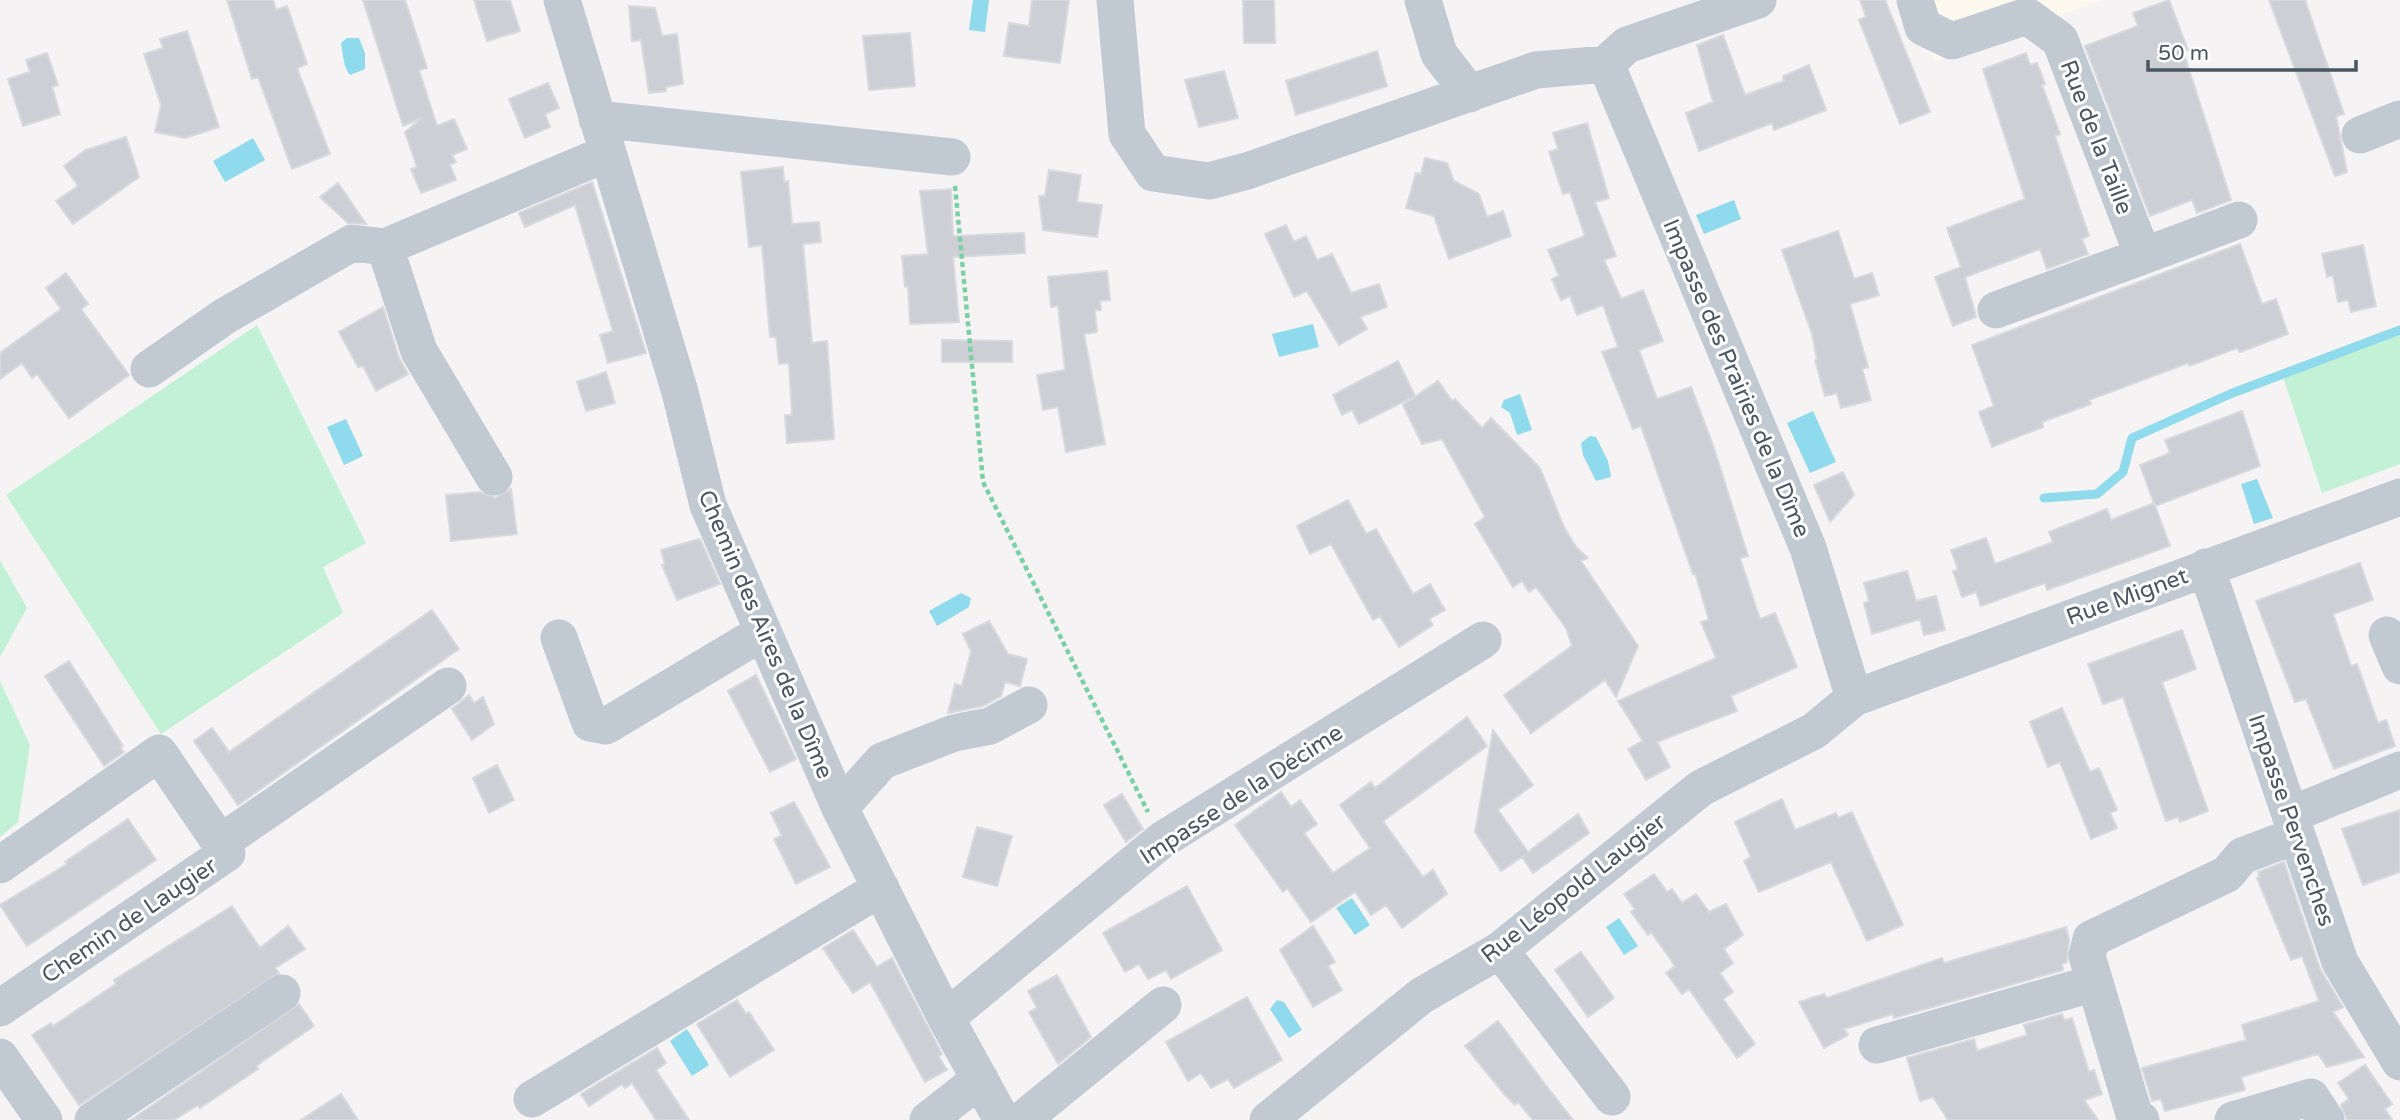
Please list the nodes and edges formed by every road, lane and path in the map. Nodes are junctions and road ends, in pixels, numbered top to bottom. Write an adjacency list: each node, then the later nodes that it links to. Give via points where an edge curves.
1 (562, 0): 10 (street, Chemin des Aires de la Dîme)
2 (1115, 0): 7 (street, via 1127,134 1153,173 1209,181)
3 (1423, 0): 7 (street, via 1439,54)
4 (1758, 0): 6 (street, via 1627,45)
5 (1915, 0): 14 (street, Rue de la Taille, via 1923,27 1952,41 2026,16 2060,40)
6 (1605, 64): 7 (street, via 1536,71); 24 (street, Impasse des Prairies de la Dîme, via 1808,548)
7 (1470, 94)
8 (2400, 119): 9 (street)
9 (2360, 135)
10 (603, 136): 11 (street); 13 (street); 20 (street, Chemin des Aires de la Dîme, via 680,391 708,505)
11 (952, 157): 29 (path, via 983,482)
12 (2239, 220): 14 (street)
13 (385, 247): 16 (street, via 352,243 225,316); 17 (street, via 419,351)
14 (2143, 256): 15 (street)
15 (1996, 310)
16 (149, 369)
17 (494, 477)
18 (2400, 497): 19 (street, Rue Mignet)
19 (2206, 567): 24 (street, Rue Mignet); 28 (street, Impasse Pervenches)
20 (763, 632): 21 (street, via 606,726 590,723); 27 (street, Chemin des Aires de la Dîme)
21 (559, 638)
22 (1483, 640): 29 (street, Impasse de la Décime)
23 (448, 686): 30 (street)
24 (1854, 698): 33 (street, Rue Léopold Laugier, via 1814,731 1701,788)
25 (1029, 705): 27 (street, via 990,726 954,733 882,761)
26 (2400, 771): 28 (street)
27 (840, 808): 32 (street, Chemin des Aires de la Dîme)
28 (2293, 825): 34 (street, via 2242,856 2227,874 2091,939 2087,956); 41 (street, Impasse Pervenches, via 2340,962)
29 (1162, 840): 38 (street, Impasse de la Décime)
30 (220, 842): 31 (street, Chemin de Laugier, via 159,753); 37 (street, Chemin de Laugier, via 227,853)
31 (0, 865)
32 (881, 888): 38 (street, Chemin des Aires de la Dîme); 44 (street)
33 (1500, 950): 43 (street); 50 (street, Rue Léopold Laugier, via 1421,996)
34 (2095, 983): 39 (street); 51 (street, via 2134,1114)
35 (282, 993): 46 (street)
36 (1163, 1005): 49 (street)
37 (0, 1008)
38 (946, 1018): 42 (street, Chemin des Aires de la Dîme)
39 (1877, 1045)
40 (0, 1057): 45 (street)
41 (2400, 1062)
42 (980, 1079): 47 (street); 48 (street, Chemin des Aires de la Dîme)
43 (1612, 1097)
44 (532, 1099)
45 (44, 1120)
46 (93, 1120)
47 (928, 1120)
48 (1002, 1120)
49 (1022, 1120)
50 (1268, 1120)
51 (2141, 1120)
52 (2233, 1120): 53 (street, via 2311,1097)
53 (2326, 1120)

